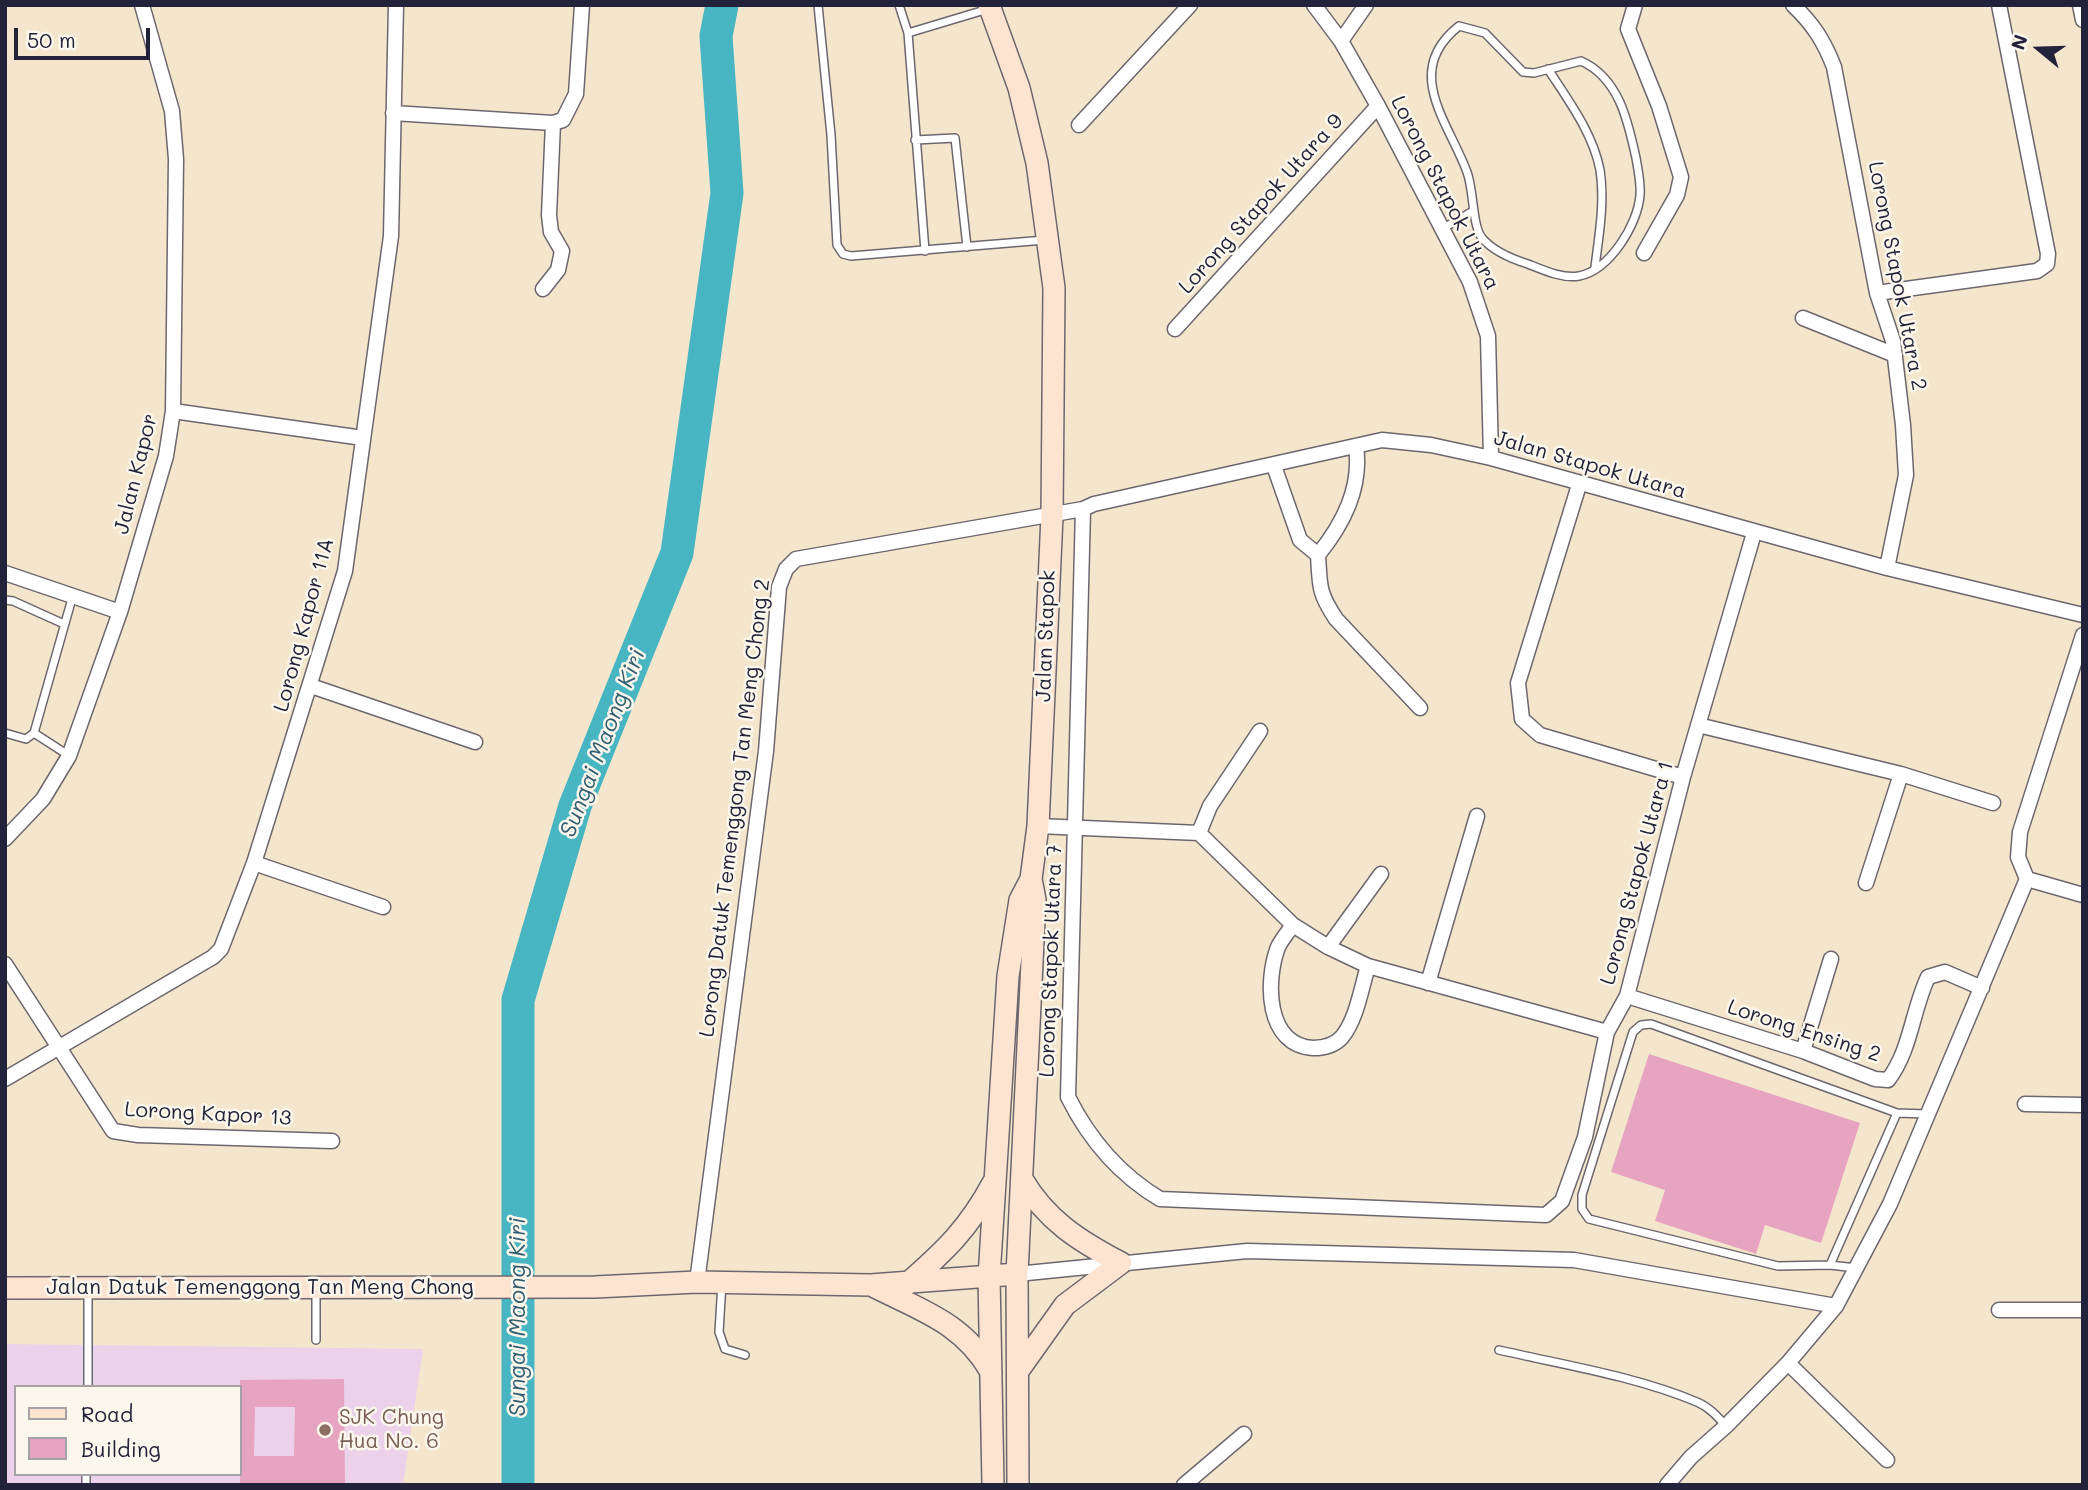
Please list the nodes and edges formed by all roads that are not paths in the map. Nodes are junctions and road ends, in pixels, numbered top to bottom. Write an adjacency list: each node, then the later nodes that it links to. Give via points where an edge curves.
1 (142, 5): 35 (street, Jalan Kapor, via 172,111 176,159)
2 (396, 5): 19 (street, Lorong Kapor 11A)
3 (582, 5): 20 (street, via 576,93 563,120)
4 (818, 5): 27 (lane, via 837,245 843,254 852,256)
5 (899, 5): 15 (lane)
6 (1190, 5): 21 (street)
7 (1314, 5): 16 (street, Lorong Stapok Utara)
8 (1366, 5): 16 (street)
9 (1634, 5): 28 (street, via 1628,29 1681,177 1677,195)
10 (1793, 5): 31 (street, Lorong Stapok Utara 2, via 1811,21 1834,67)
11 (1999, 5): 31 (street, via 2047,264 2037,271)
12 (2080, 5): 14 (street)
13 (989, 7): 15 (lane); 25 (main road, Jalan Stapok, via 1018,88 1037,163)
14 (2083, 20)
15 (908, 33): 22 (lane)
16 (1341, 41): 18 (street, Lorong Stapok Utara)
17 (1548, 69): 23 (lane, via 1523,72 1485,33 1459,26 1439,47 1429,78 1445,127 1468,173); 29 (lane, via 1582,122 1600,168 1602,208); 29 (lane, via 1581,61 1610,80 1636,159 1640,195 1633,220 1622,240)
18 (1378, 106): 24 (street, Lorong Stapok Utara); 33 (street, Lorong Stapok Utara 9)
19 (393, 113): 20 (street); 36 (street, Lorong Kapor 11A, via 391,236)
20 (553, 123): 30 (street, via 549,215 551,232 562,251 558,270)
21 (1079, 125)
22 (915, 140): 26 (lane, via 955,138); 27 (lane)
23 (1473, 211): 24 (lane); 29 (lane, via 1481,237 1496,250 1558,274 1580,276)
24 (1442, 229): 38 (street, Lorong Stapok Utara, via 1469,282 1488,336)
25 (1049, 239): 26 (lane); 42 (main road, Jalan Stapok, via 1054,288)
26 (967, 247): 27 (lane)
27 (925, 251)
28 (1644, 253)
29 (1595, 267)
30 (543, 289)
31 (1877, 293): 34 (street, Lorong Stapok Utara 2)
32 (1802, 318): 34 (street)
33 (1175, 329)
34 (1895, 355): 45 (street, Lorong Stapok Utara 2, via 1906,475)
35 (173, 411): 36 (street); 49 (street, Jalan Kapor, via 166,456)
36 (363, 438): 53 (street, Lorong Kapor 11A, via 345,571)
37 (1356, 446): 38 (street, Jalan Stapok Utara, via 1382,440 1419,443); 39 (street, Jalan Stapok Utara); 44 (street, via 1358,463 1341,526)
38 (1491, 458): 40 (street, Jalan Stapok Utara)
39 (1274, 466): 41 (street, Jalan Stapok Utara); 44 (street, via 1300,540)
40 (1579, 485): 43 (street, Jalan Stapok Utara); 62 (street, via 1518,684 1522,719 1540,735)
41 (1083, 509): 42 (street, Lorong Datuk Temenggong Tan Meng Chong 2); 66 (street, Lorong Stapok Utara 7)
42 (1052, 516): 65 (main road, Jalan Stapok); 101 (street, Lorong Datuk Temenggong Tan Meng Chong 2, via 796,559 786,569 779,587 766,751)
43 (1754, 533): 45 (street, Jalan Stapok Utara); 55 (street, Lorong Stapok Utara 1)
44 (1318, 555): 54 (street, via 1319,592 1336,619)
45 (1886, 568): 50 (street, Jalan Stapok Utara)
46 (5, 573): 47 (street)
47 (73, 594): 49 (street); 51 (lane)
48 (5, 600): 51 (lane)
49 (120, 612): 60 (street, Jalan Kapor)
50 (2083, 615)
51 (64, 624): 58 (lane)
52 (2083, 635): 72 (street, via 2020,832 2018,858)
53 (311, 686): 59 (street); 69 (street, Lorong Kapor 11A)
54 (1420, 708)
55 (1698, 725): 61 (street); 62 (street, Lorong Stapok Utara 1)
56 (1260, 732): 67 (street, via 1210,806)
57 (5, 733): 58 (lane, via 26,738)
58 (34, 733): 60 (lane)
59 (475, 742)
60 (69, 755): 68 (street, Jalan Kapor, via 43,799)
61 (1901, 774): 63 (street); 73 (street)
62 (1683, 777): 83 (street, Lorong Stapok Utara 1)
63 (1993, 803)
64 (1477, 816): 81 (street)
65 (1038, 826): 66 (street); 71 (main road, Jalan Stapok)
66 (1076, 827): 67 (street); 95 (street, Lorong Stapok Utara 7, via 1068,1097 1096,1144 1122,1170 1160,1199)
67 (1199, 833): 76 (street)
68 (5, 839)
69 (254, 863): 75 (street); 85 (street, Lorong Kapor 11A, via 221,949 213,957)
70 (1381, 874): 77 (street)
71 (1031, 879): 93 (main road, via 1020,900 1008,976); 94 (main road, Jalan Stapok, via 1035,900)
72 (2027, 879): 74 (street); 82 (street)
73 (1866, 883)
74 (2083, 895)
75 (383, 907)
76 (1293, 925): 77 (street); 80 (street, via 1275,958 1271,1009 1284,1035 1302,1047 1325,1048 1341,1039)
77 (1328, 947): 80 (street)
78 (1830, 960): 86 (street)
79 (5, 964): 85 (street, Lorong Kapor 13)
80 (1368, 966): 81 (street)
81 (1428, 982): 84 (street)
82 (1982, 988): 86 (street, Lorong Ensing 2, via 1945,972 1928,977 1898,1067 1888,1080); 91 (street)
83 (1627, 996): 84 (street, Lorong Stapok Utara 1); 86 (street, Lorong Ensing 2)
84 (1607, 1032): 95 (street, Lorong Stapok Utara 1, via 1585,1137 1562,1201)
85 (59, 1046): 87 (street, Lorong Kapor 11A); 92 (street, Lorong Kapor 13, via 113,1131)
86 (1803, 1051)
87 (5, 1079)
88 (2025, 1104): 89 (street)
89 (2083, 1105)
90 (1897, 1113): 91 (lane); 97 (lane); 97 (lane, via 1651,1024 1633,1032 1582,1195 1582,1209 1590,1219 1778,1266)
91 (1927, 1114): 98 (street)
92 (332, 1141)
93 (998, 1154): 100 (main road); 103 (main road, via 995,1179 974,1218 940,1257)
94 (1022, 1179): 96 (main road, via 1037,1204 1063,1229); 99 (main road, Jalan Stapok)
95 (1546, 1215)
96 (1121, 1263): 99 (street); 108 (street, via 1247,1251 1574,1260); 115 (main road, via 1065,1305)
97 (1830, 1265): 98 (lane)
98 (1857, 1269): 108 (street)
99 (1017, 1274): 100 (main road, Jalan Datuk Temenggong Tan Meng Chong); 115 (main road, Jalan Stapok)
100 (989, 1277): 103 (main road, Jalan Datuk Temenggong Tan Meng Chong); 116 (main road)
101 (697, 1282): 102 (main road, Jalan Datuk Temenggong Tan Meng Chong); 105 (main road, Jalan Datuk Temenggong Tan Meng Chong)
102 (722, 1283): 104 (main road, Jalan Datuk Temenggong Tan Meng Chong); 113 (lane, via 719,1332 725,1349)
103 (907, 1284): 104 (main road, Jalan Datuk Temenggong Tan Meng Chong)
104 (871, 1285): 116 (main road, via 941,1320 973,1342)
105 (316, 1288): 107 (main road, Jalan Datuk Temenggong Tan Meng Chong); 111 (lane)
106 (5, 1289): 107 (main road, Jalan Datuk Temenggong Tan Meng Chong)
107 (88, 1290): 117 (lane)
108 (1836, 1306): 114 (street)
109 (1999, 1310): 110 (street)
110 (2083, 1310)
111 (316, 1340)
112 (1499, 1350): 118 (lane, via 1699,1402)
113 (746, 1355)
114 (1788, 1363): 118 (street); 120 (street)
115 (1018, 1371): 122 (main road, Jalan Stapok)
116 (991, 1372): 121 (main road)
117 (88, 1385)
118 (1726, 1426): 124 (street)
119 (1244, 1434): 123 (street)
120 (1887, 1460)
121 (993, 1485)
122 (1018, 1485)
123 (1184, 1485)
124 (1667, 1485)

